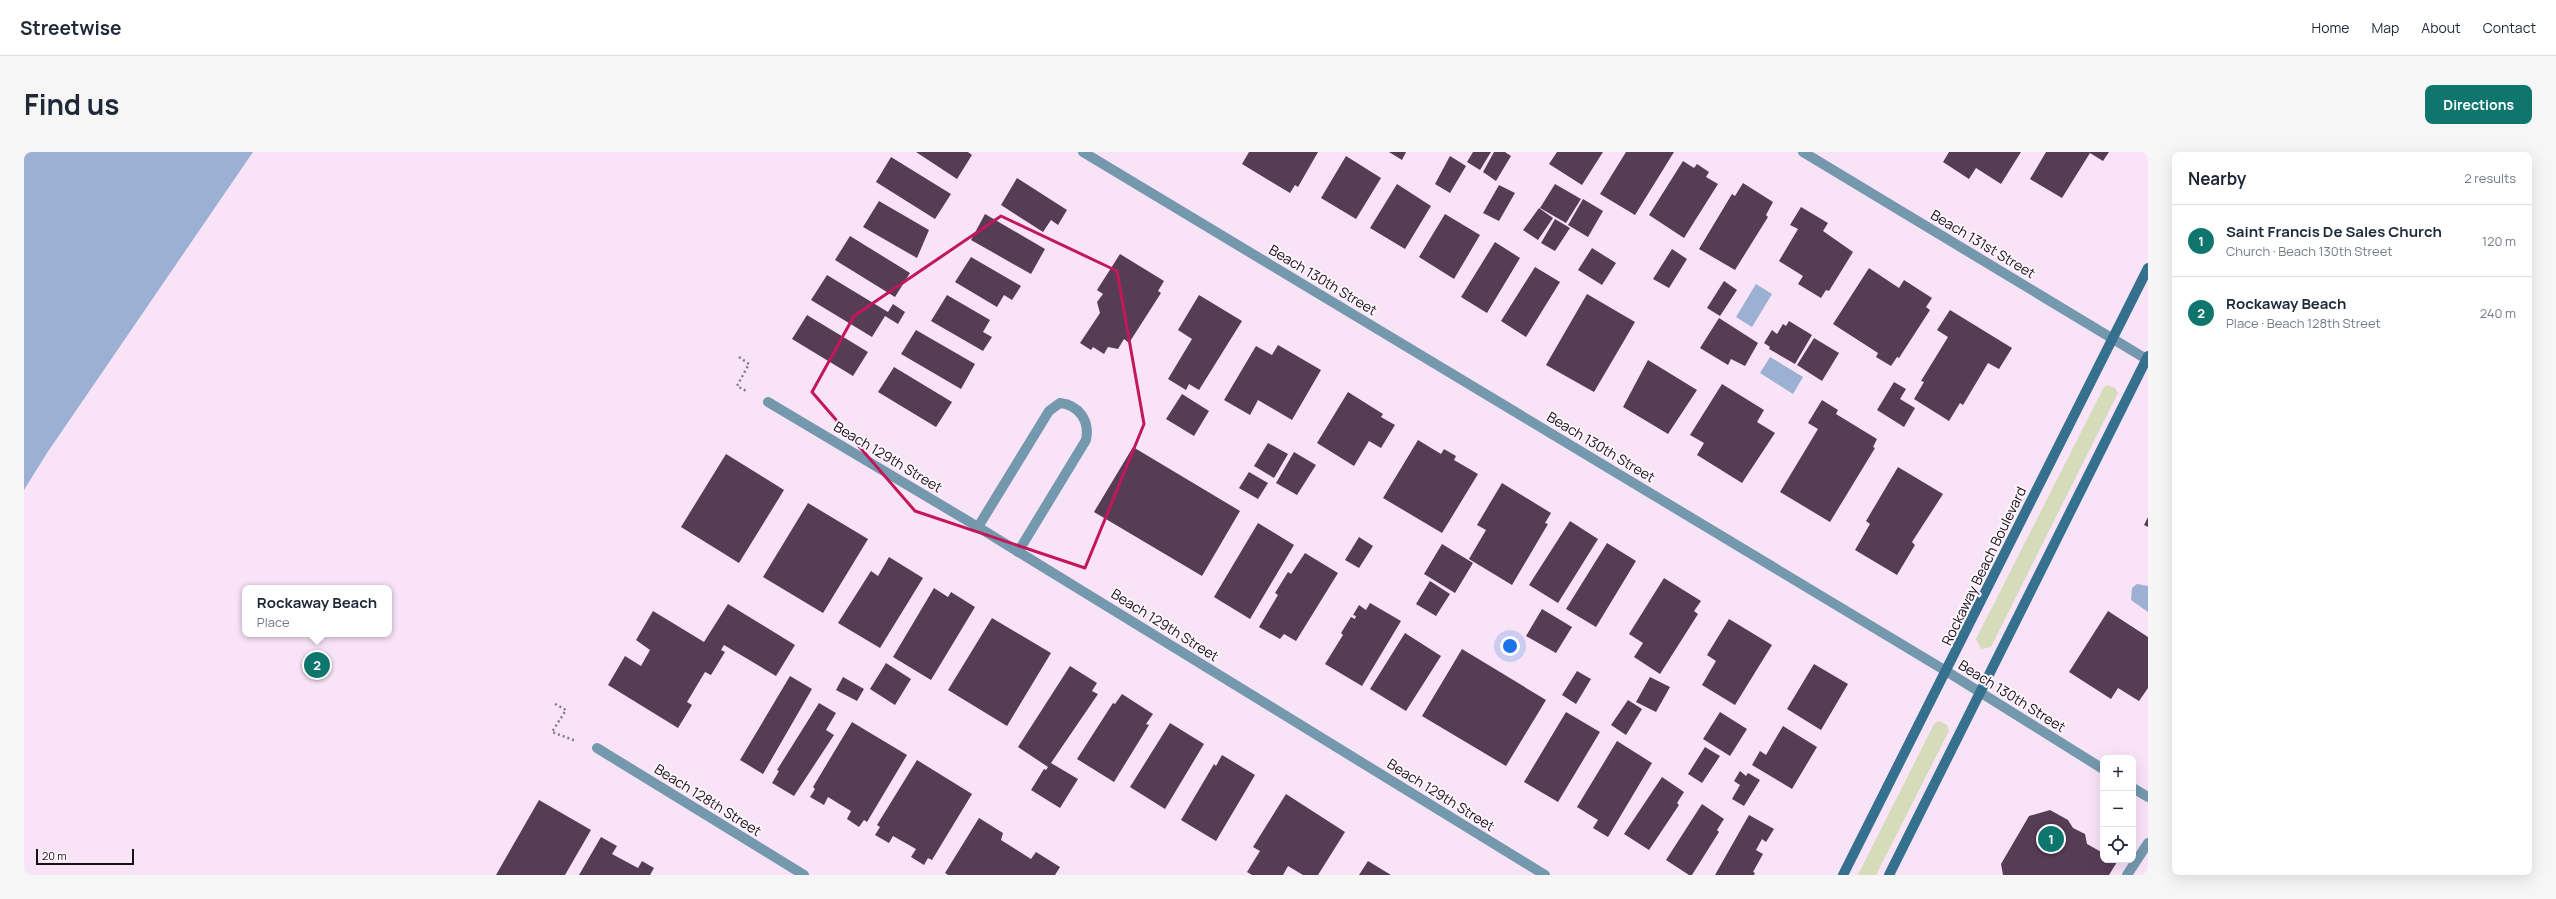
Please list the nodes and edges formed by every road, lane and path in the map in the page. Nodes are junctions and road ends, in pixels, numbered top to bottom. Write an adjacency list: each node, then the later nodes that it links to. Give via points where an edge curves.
1 (1082, 152): 10 (street, Beach 130th Street)
2 (1803, 152): 4 (street, Beach 131st Street)
3 (2148, 268): 4 (street, Rockaway Beach Boulevard)
4 (2112, 338): 6 (street, Beach 131st Street); 10 (street, Rockaway Beach Boulevard)
5 (739, 357): 7 (path, via 749,364 737,386)
6 (2147, 358): 11 (street)
7 (768, 402): 8 (street, Beach 129th Street)
8 (978, 527): 9 (street, Beach 129th Street); 9 (street, via 1049,411 1060,403 1075,407 1086,422 1086,440)
9 (1018, 552): 19 (street, Beach 129th Street)
10 (1946, 671): 11 (street, Beach 130th Street); 20 (street, Rockaway Beach Boulevard)
11 (1980, 694): 14 (street, Beach 130th Street); 21 (street)
12 (555, 704): 13 (path, via 566,710 552,732)
13 (597, 748): 18 (street, Beach 128th Street)
14 (2100, 767)
15 (2136, 790): 16 (street)
16 (2148, 797)
17 (2148, 843): 22 (street)
18 (804, 875)
19 (1545, 875)
20 (1843, 875)
21 (1889, 875)
22 (2127, 875)

